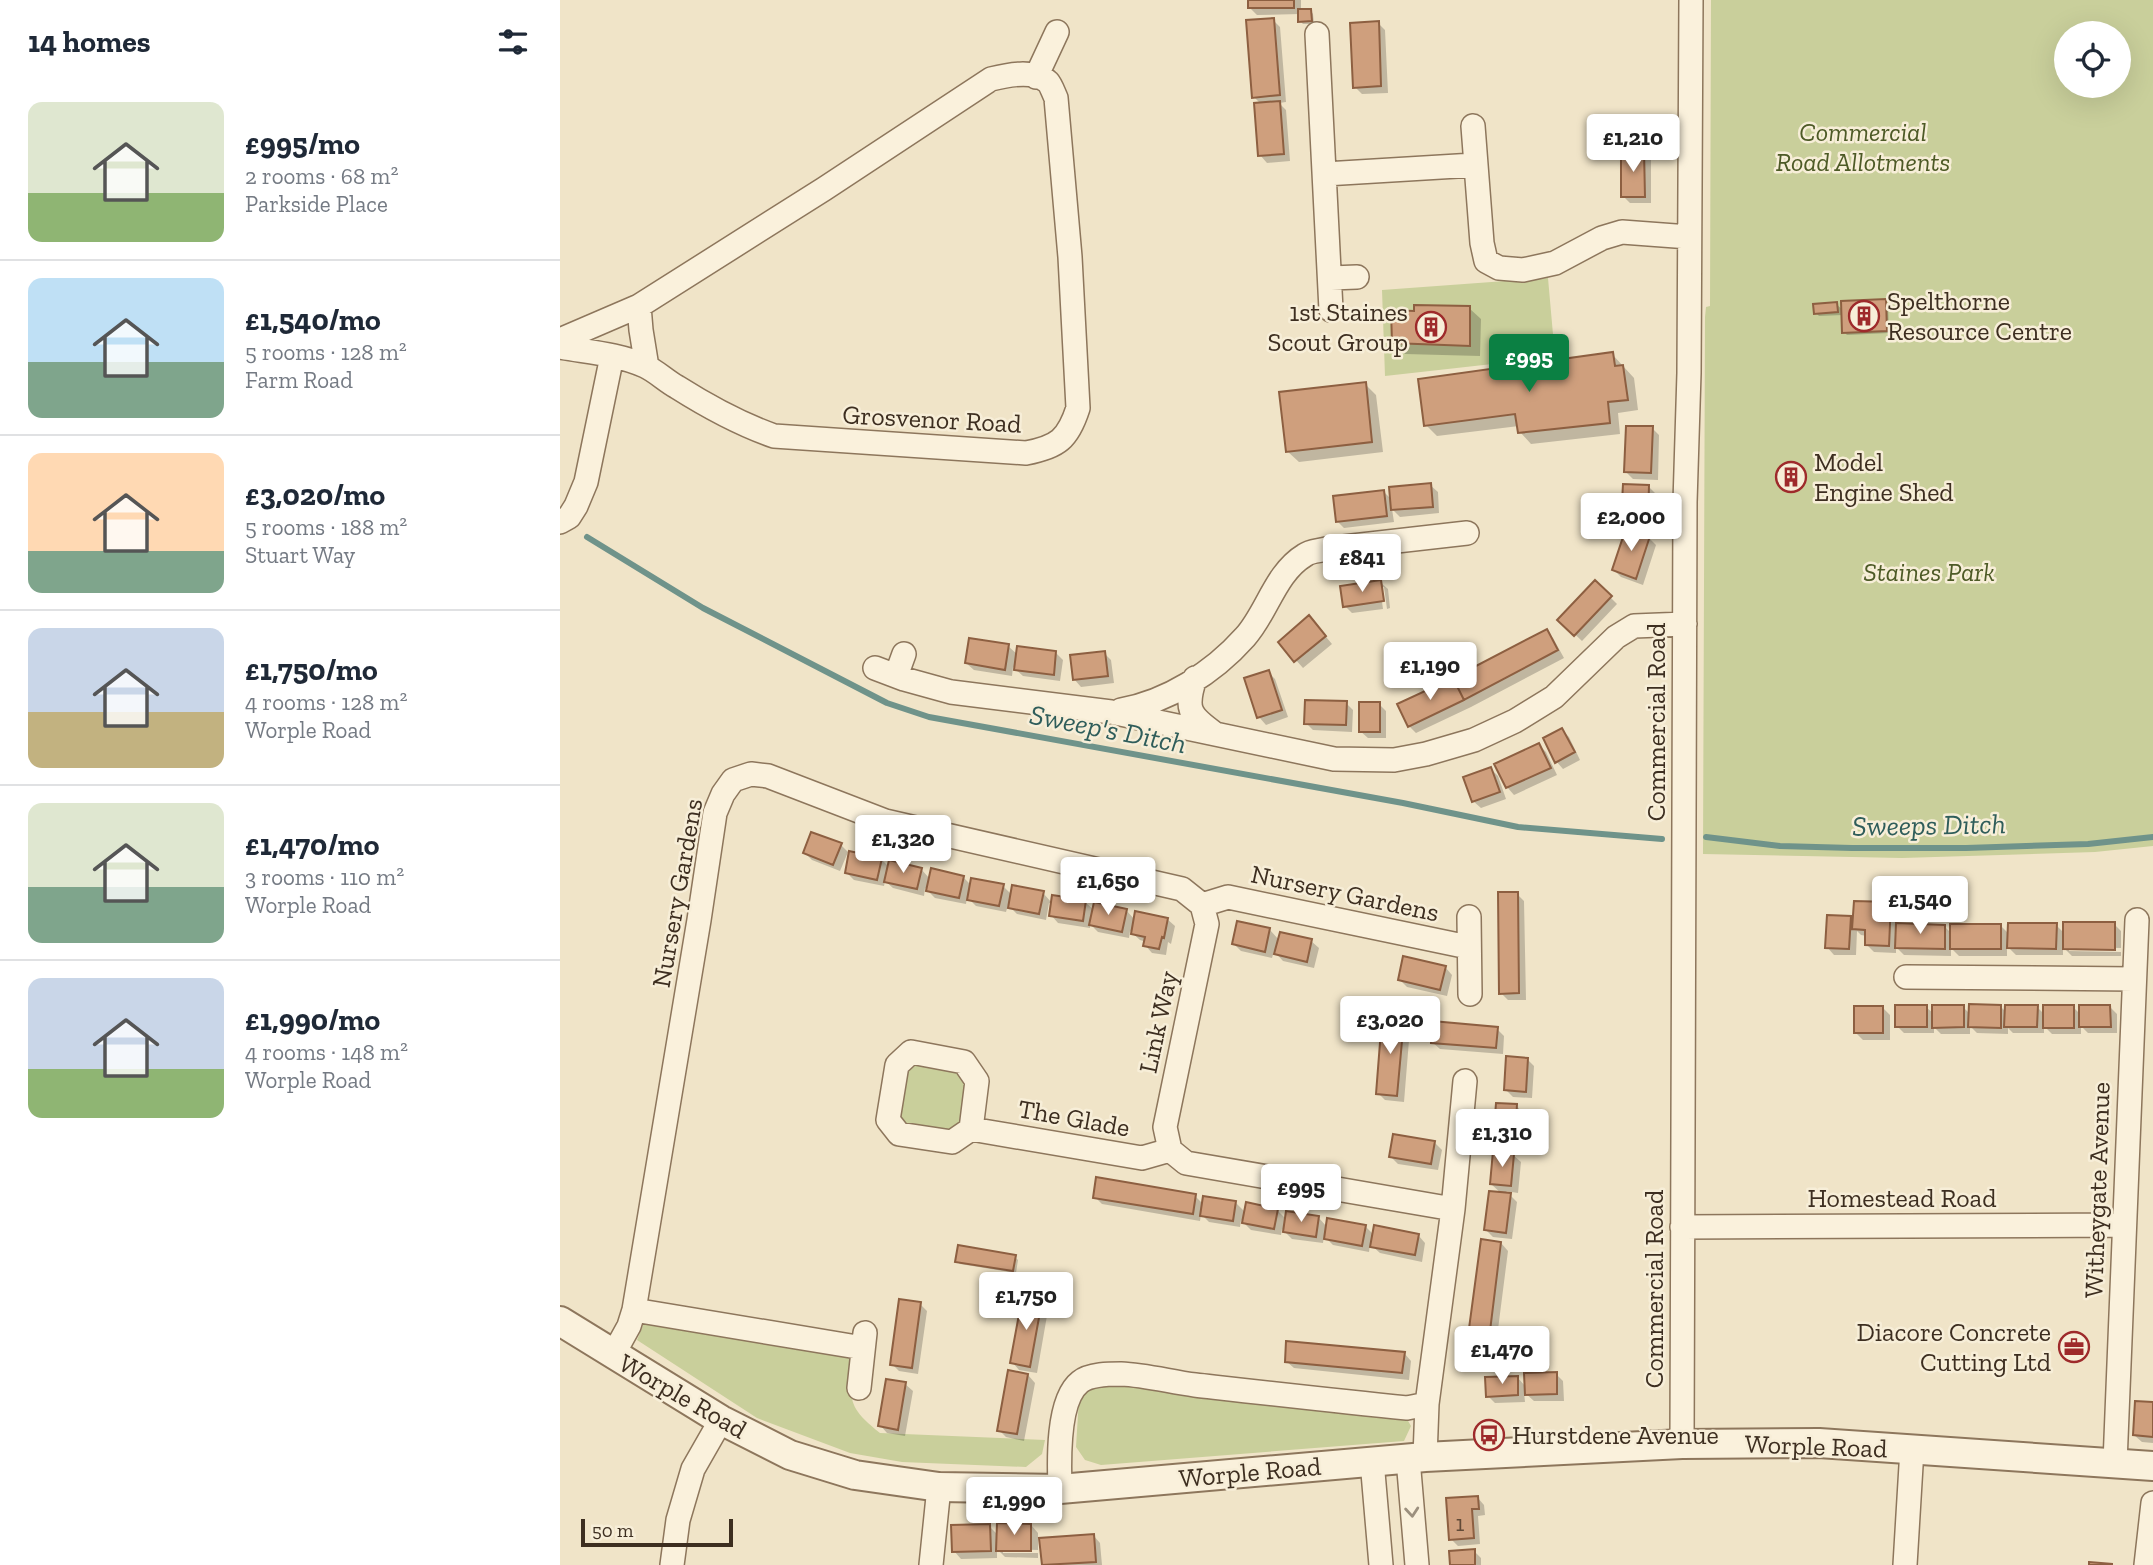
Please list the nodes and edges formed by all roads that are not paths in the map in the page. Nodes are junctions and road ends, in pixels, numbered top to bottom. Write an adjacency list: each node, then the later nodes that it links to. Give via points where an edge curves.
1 (1691, 0): 8 (street, Commercial Road)
2 (1057, 32): 4 (street)
3 (1317, 34): 7 (street)
4 (1036, 77): 11 (street, via 991,79); 16 (street, Grosvenor Road, via 1048,82 1056,98 1078,377 1079,408 1073,424 1054,446 1026,453 774,436 741,423)
5 (1473, 127): 6 (street)
6 (1474, 165): 7 (street); 8 (street, via 1486,261 1499,268 1523,271 1555,264 1622,232)
7 (1325, 174): 10 (street)
8 (1689, 237): 19 (street, Commercial Road)
9 (1357, 277): 10 (street)
10 (1331, 278): 12 (street)
11 (639, 306): 13 (street); 16 (street)
12 (1331, 310)
13 (560, 341)
14 (560, 347): 15 (street, Grosvenor Road)
15 (612, 356): 16 (street, Grosvenor Road); 17 (street, via 586,482 569,517)
16 (647, 367)
17 (560, 522)
18 (1466, 533): 21 (street, via 1306,554 1289,569 1246,636)
19 (1685, 624): 23 (street, via 1634,626 1616,637 1554,697 1515,722 1426,754 1394,760 1334,760); 36 (street, Commercial Road)
20 (904, 654): 22 (street, via 885,672 951,692)
21 (1195, 678): 22 (street, via 1144,706); 23 (street, via 1188,699 1195,719)
22 (1111, 712): 23 (street)
23 (1215, 734)
24 (1202, 905): 27 (street, Nursery Gardens, via 1228,897); 33 (street, Link Way, via 1207,924 1165,1127); 37 (street, Nursery Gardens, via 1182,889 885,821 768,776 751,774 733,780 715,813)
25 (1469, 918): 27 (street, Nursery Gardens)
26 (2137, 920): 29 (street, Witheygate Avenue)
27 (1468, 947): 30 (street, Nursery Gardens)
28 (1906, 977): 29 (street)
29 (2134, 979): 35 (street, Witheygate Avenue)
30 (1470, 993)
31 (1465, 1081): 34 (street)
32 (971, 1129): 32 (street, The Glade, via 952,1142 899,1134 888,1120 897,1065 912,1052 964,1062 977,1081); 33 (street, The Glade, via 1142,1158)
33 (1170, 1150): 34 (street, via 1186,1163)
34 (1453, 1209): 41 (street)
35 (2123, 1225): 36 (street, Homestead Road); 47 (street, Witheygate Avenue)
36 (1682, 1227): 43 (street, Commercial Road)
37 (634, 1310): 39 (street, Nursery Gardens); 40 (street, via 864,1340)
38 (560, 1321): 39 (street, Worple Road)
39 (613, 1355): 42 (street, Worple Road)
40 (859, 1388)
41 (1427, 1404): 45 (street); 50 (street, via 1407,1408 1123,1374 1099,1375 1080,1381 1069,1398 1061,1427)
42 (721, 1420): 49 (street, Worple Road, via 790,1455 855,1475); 52 (street, via 693,1469 678,1520)
43 (1682, 1444): 44 (street, Worple Road, via 1819,1443); 45 (street, Worple Road)
44 (1912, 1449): 47 (street, Worple Road); 56 (street)
45 (1416, 1458): 46 (street, Worple Road); 55 (street, one-way to 55)
46 (1372, 1461): 50 (street, Worple Road); 54 (street)
47 (2115, 1463): 48 (street, Worple Road)
48 (2153, 1466)
49 (939, 1487): 50 (street, Worple Road); 53 (street)
50 (1060, 1489)
51 (2153, 1503): 57 (street)
52 (672, 1565)
53 (931, 1565)
54 (1381, 1565)
55 (1417, 1565)
56 (1905, 1565)
57 (2146, 1565)

